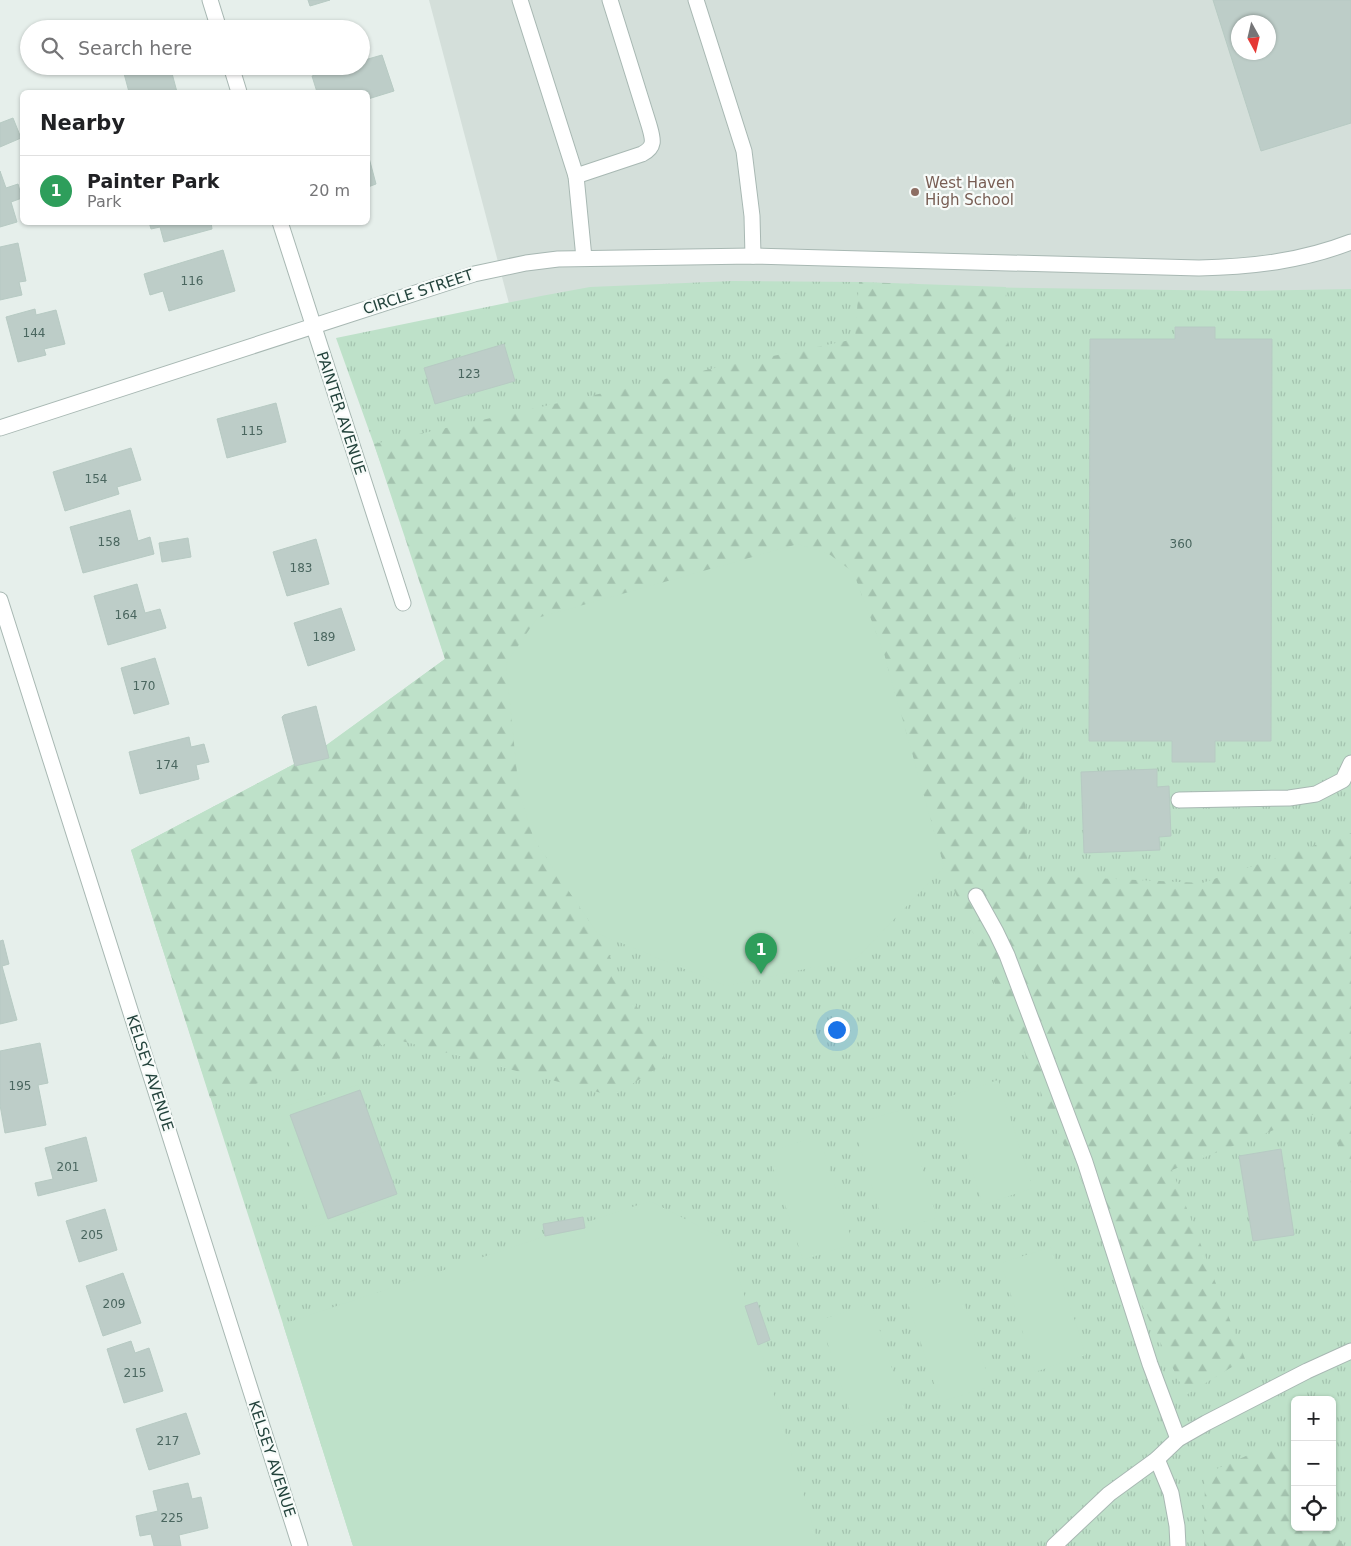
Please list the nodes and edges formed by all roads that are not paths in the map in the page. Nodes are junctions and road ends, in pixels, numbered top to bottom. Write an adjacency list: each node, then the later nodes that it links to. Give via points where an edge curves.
1 (210, 0): 5 (street)
2 (520, 0): 8 (street)
3 (610, 0): 8 (street, via 652,145 642,154)
4 (696, 0): 11 (street, via 744,152)
5 (217, 20)
6 (234, 75): 7 (street)
7 (239, 90)
8 (576, 176): 12 (street)
9 (281, 225): 13 (street, PAINTER AVENUE)
10 (1351, 242): 11 (street, CIRCLE STREET, via 1278,263 1226,267)
11 (754, 256): 12 (street, CIRCLE STREET)
12 (584, 258): 13 (street, CIRCLE STREET, via 526,263 474,274)
13 (313, 326): 14 (street, CIRCLE STREET); 16 (street, PAINTER AVENUE)
14 (0, 428)
15 (0, 600): 23 (street, KELSEY AVENUE)
16 (403, 603)
17 (1351, 763): 18 (street, via 1343,780 1316,794 1289,798)
18 (1179, 800)
19 (976, 896): 21 (street, via 1007,955 1085,1162)
20 (1351, 1351): 21 (street)
21 (1178, 1440): 22 (street)
22 (1156, 1459): 24 (street, via 1109,1494); 25 (street, via 1171,1493)
23 (300, 1546)
24 (1054, 1546)
25 (1178, 1546)

